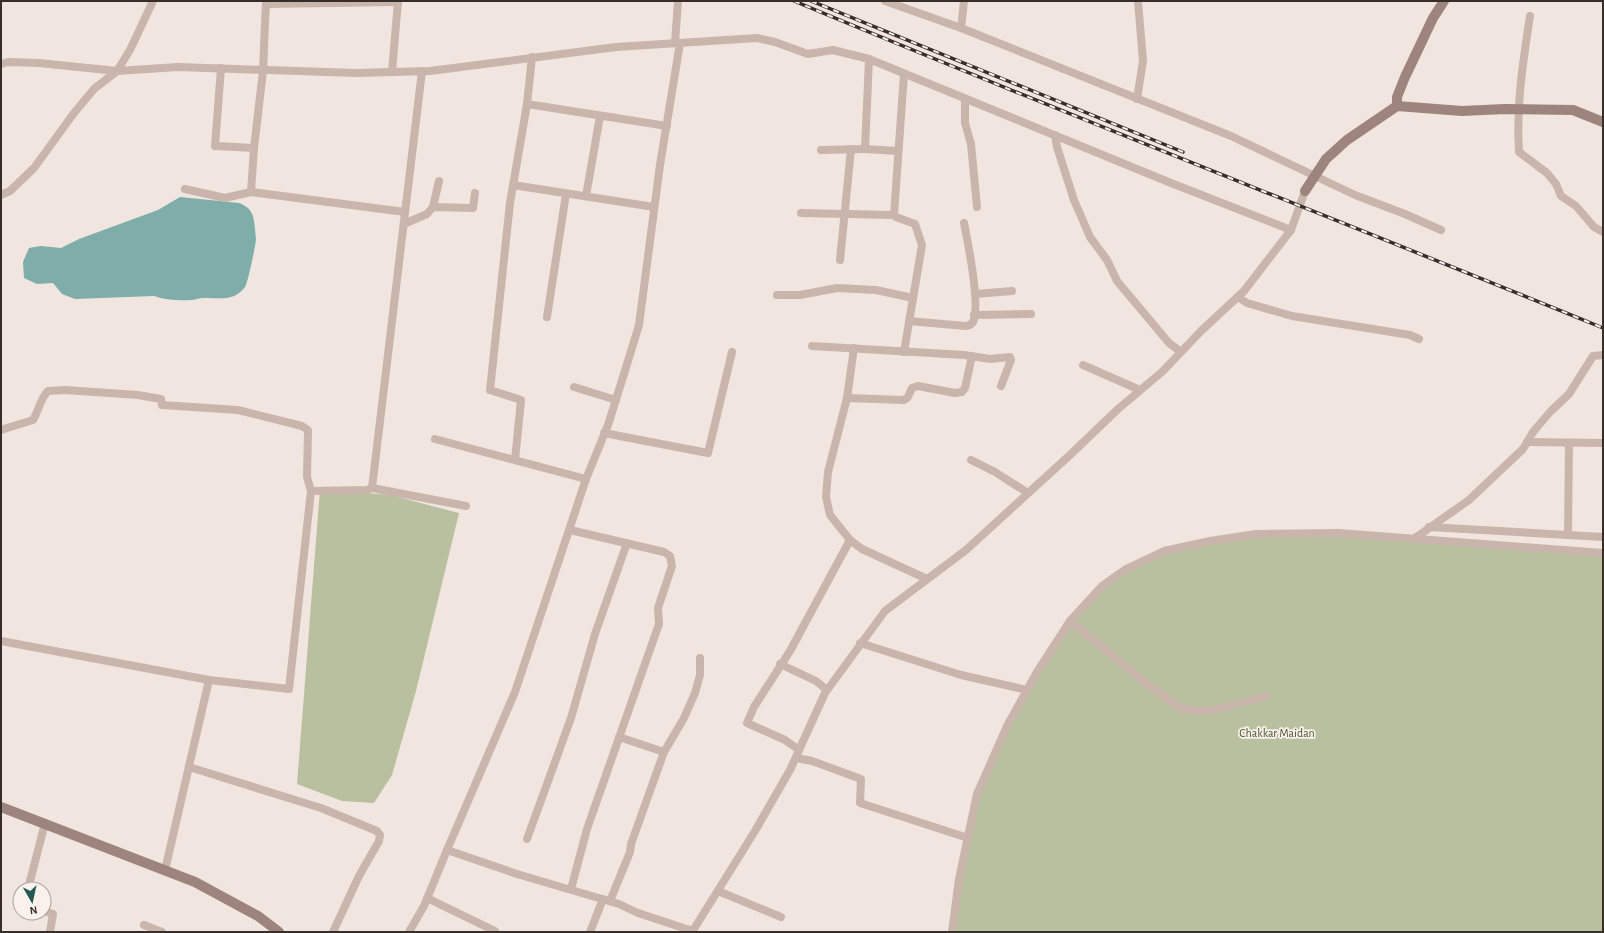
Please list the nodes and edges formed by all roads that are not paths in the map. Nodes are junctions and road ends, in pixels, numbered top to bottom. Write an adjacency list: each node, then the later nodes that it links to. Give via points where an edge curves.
1 (153, 1): 16 (street)
2 (678, 1): 11 (street)
3 (886, 1): 10 (street)
4 (964, 1): 10 (street)
5 (1138, 1): 22 (street, via 1142,61)
6 (1444, 1): 24 (street, via 1433,18 1405,77 1397,97)
7 (398, 2): 8 (street); 19 (street)
8 (266, 3): 17 (street)
9 (1530, 16): 25 (street)
10 (961, 28): 22 (street)
11 (677, 43): 12 (street); 13 (street, via 758,38 808,54 834,50); 28 (street)
12 (532, 57): 18 (street); 23 (street)
13 (869, 59): 20 (street); 32 (street)
14 (1, 64): 16 (street, via 39,63)
15 (221, 68): 16 (street, via 162,67); 17 (street); 30 (street, via 215,146)
16 (117, 71): 43 (street, via 94,89 34,168 10,191)
17 (263, 71): 19 (street); 30 (street)
18 (422, 71): 19 (street); 48 (street)
19 (392, 72)
20 (904, 74): 21 (street); 34 (street)
21 (965, 99): 29 (street); 47 (street, via 965,123 971,144)
22 (1137, 99): 35 (street, via 1231,136)
23 (527, 104): 26 (street); 37 (street)
24 (1397, 106): 25 (street, via 1462,111); 35 (street, via 1347,140)
25 (1518, 109): 27 (street, via 1573,110); 56 (street, via 1519,152 1547,173 1556,184 1560,196 1576,206 1594,227)
26 (600, 116): 28 (street); 44 (street)
27 (1603, 122)
28 (667, 126): 46 (street)
29 (1055, 135): 54 (street); 72 (street, via 1074,200 1090,237 1107,260 1117,281 1169,342)
30 (254, 148): 40 (street)
31 (851, 149): 32 (street); 33 (street); 49 (street)
32 (865, 149): 34 (street)
33 (821, 150)
34 (898, 151): 51 (street)
35 (1314, 174): 39 (street); 55 (street, via 1355,195)
36 (439, 181): 45 (street)
37 (513, 185): 42 (street); 87 (street, via 490,390 521,400)
38 (185, 189): 40 (street, via 225,198)
39 (1305, 191): 54 (street)
40 (251, 192): 48 (street)
41 (475, 193): 45 (street, via 472,208)
42 (566, 194): 44 (street); 65 (street)
43 (1, 195)
44 (586, 196): 46 (street)
45 (433, 207): 53 (street, via 427,214)
46 (654, 207): 80 (street, via 638,326)
47 (977, 207)
48 (406, 212): 53 (street)
49 (845, 212): 50 (street); 51 (street); 57 (street)
50 (801, 213)
51 (894, 215): 62 (street, via 915,224 922,244)
52 (964, 223): 59 (street)
53 (404, 224): 90 (street)
54 (1291, 230): 61 (street)
55 (1441, 230)
56 (1603, 232)
57 (840, 260)
58 (1012, 291): 59 (street)
59 (975, 294): 64 (street)
60 (777, 295): 62 (street, via 800,295 837,288 876,290)
61 (1238, 297): 67 (street, via 1247,303 1292,316 1410,335); 72 (street)
62 (913, 298): 66 (street)
63 (1031, 314): 64 (street)
64 (974, 315): 66 (street, via 970,326)
65 (547, 317)
66 (909, 321): 71 (street)
67 (1419, 339)
68 (812, 346): 69 (street)
69 (854, 348): 71 (street); 79 (street)
70 (732, 352): 82 (street, via 708,453)
71 (904, 352): 74 (street)
72 (1181, 352): 78 (street)
73 (1603, 355): 84 (street, via 1593,356 1569,394 1550,412)
74 (972, 356): 76 (street, via 990,359 1010,357); 79 (street, via 962,392 918,386 912,388 904,400)
75 (1083, 365): 78 (street)
76 (1001, 386)
77 (574, 388): 80 (street)
78 (1140, 390): 92 (street)
79 (847, 398): 99 (street, via 829,462 826,497 830,515)
80 (616, 400): 82 (street)
81 (1, 430): 91 (street, via 33,420 42,398 48,391 138,395 161,399 162,405 238,410 302,426 308,430 307,477)
82 (604, 433): 89 (street)
83 (435, 439): 87 (street)
84 (1527, 442): 85 (street); 94 (street, via 1469,500)
85 (1569, 443): 86 (street); 96 (street)
86 (1603, 443)
87 (515, 460): 89 (street)
88 (971, 460): 92 (street)
89 (586, 479): 95 (street)
90 (372, 488): 91 (street); 93 (street)
91 (311, 491): 108 (street, via 289,689)
92 (1028, 493): 102 (street, via 966,550)
93 (466, 506)
94 (1429, 527): 96 (street); 98 (street)
95 (570, 530): 100 (street); 120 (street, via 515,692)
96 (1568, 535): 97 (street)
97 (1603, 537)
98 (1415, 538): 101 (street); 103 (street, via 1340,533 1256,534 1164,551 1126,569 1102,586)
99 (850, 540): 102 (street, via 871,554); 107 (street, via 811,614)
100 (627, 543): 112 (street, via 664,552 670,556 672,566 658,608 659,624); 119 (street, via 596,630 571,718)
101 (1603, 553)
102 (927, 579): 105 (street, via 885,611)
103 (1070, 621): 110 (street); 111 (street, via 1182,709 1214,710)
104 (1, 641): 108 (street)
105 (860, 643): 109 (street); 110 (street, via 961,675)
106 (700, 658): 113 (street, via 696,693)
107 (780, 664): 109 (street, via 816,681); 114 (street, via 747,723 785,740)
108 (209, 680): 115 (street)
109 (828, 690): 114 (street)
110 (1027, 690): 118 (street, via 1007,726 977,794)
111 (1266, 696)
112 (619, 737): 113 (street); 123 (street, via 586,829)
113 (664, 752): 126 (street, via 630,852)
114 (797, 754): 118 (street, via 861,779 860,803); 124 (street, via 755,831)
115 (189, 767): 121 (street); 134 (street, via 321,808 377,831 380,835 379,841 359,876)
116 (1, 807): 117 (street)
117 (45, 823): 121 (street); 122 (street)
118 (968, 838): 138 (street)
119 (527, 839)
120 (447, 850): 123 (street); 125 (street)
121 (165, 870): 133 (street, via 201,885 258,916)
122 (30, 881)
123 (570, 890): 126 (street)
124 (718, 890): 127 (street); 137 (street)
125 (427, 898): 130 (street); 135 (street)
126 (606, 900): 136 (street); 137 (street)
127 (781, 917)
128 (52, 921): 131 (street)
129 (144, 925): 132 (street)
130 (495, 931)
131 (50, 932)
132 (162, 932)
133 (279, 932)
134 (333, 932)
135 (409, 932)
136 (590, 932)
137 (693, 932)
138 (952, 932)

